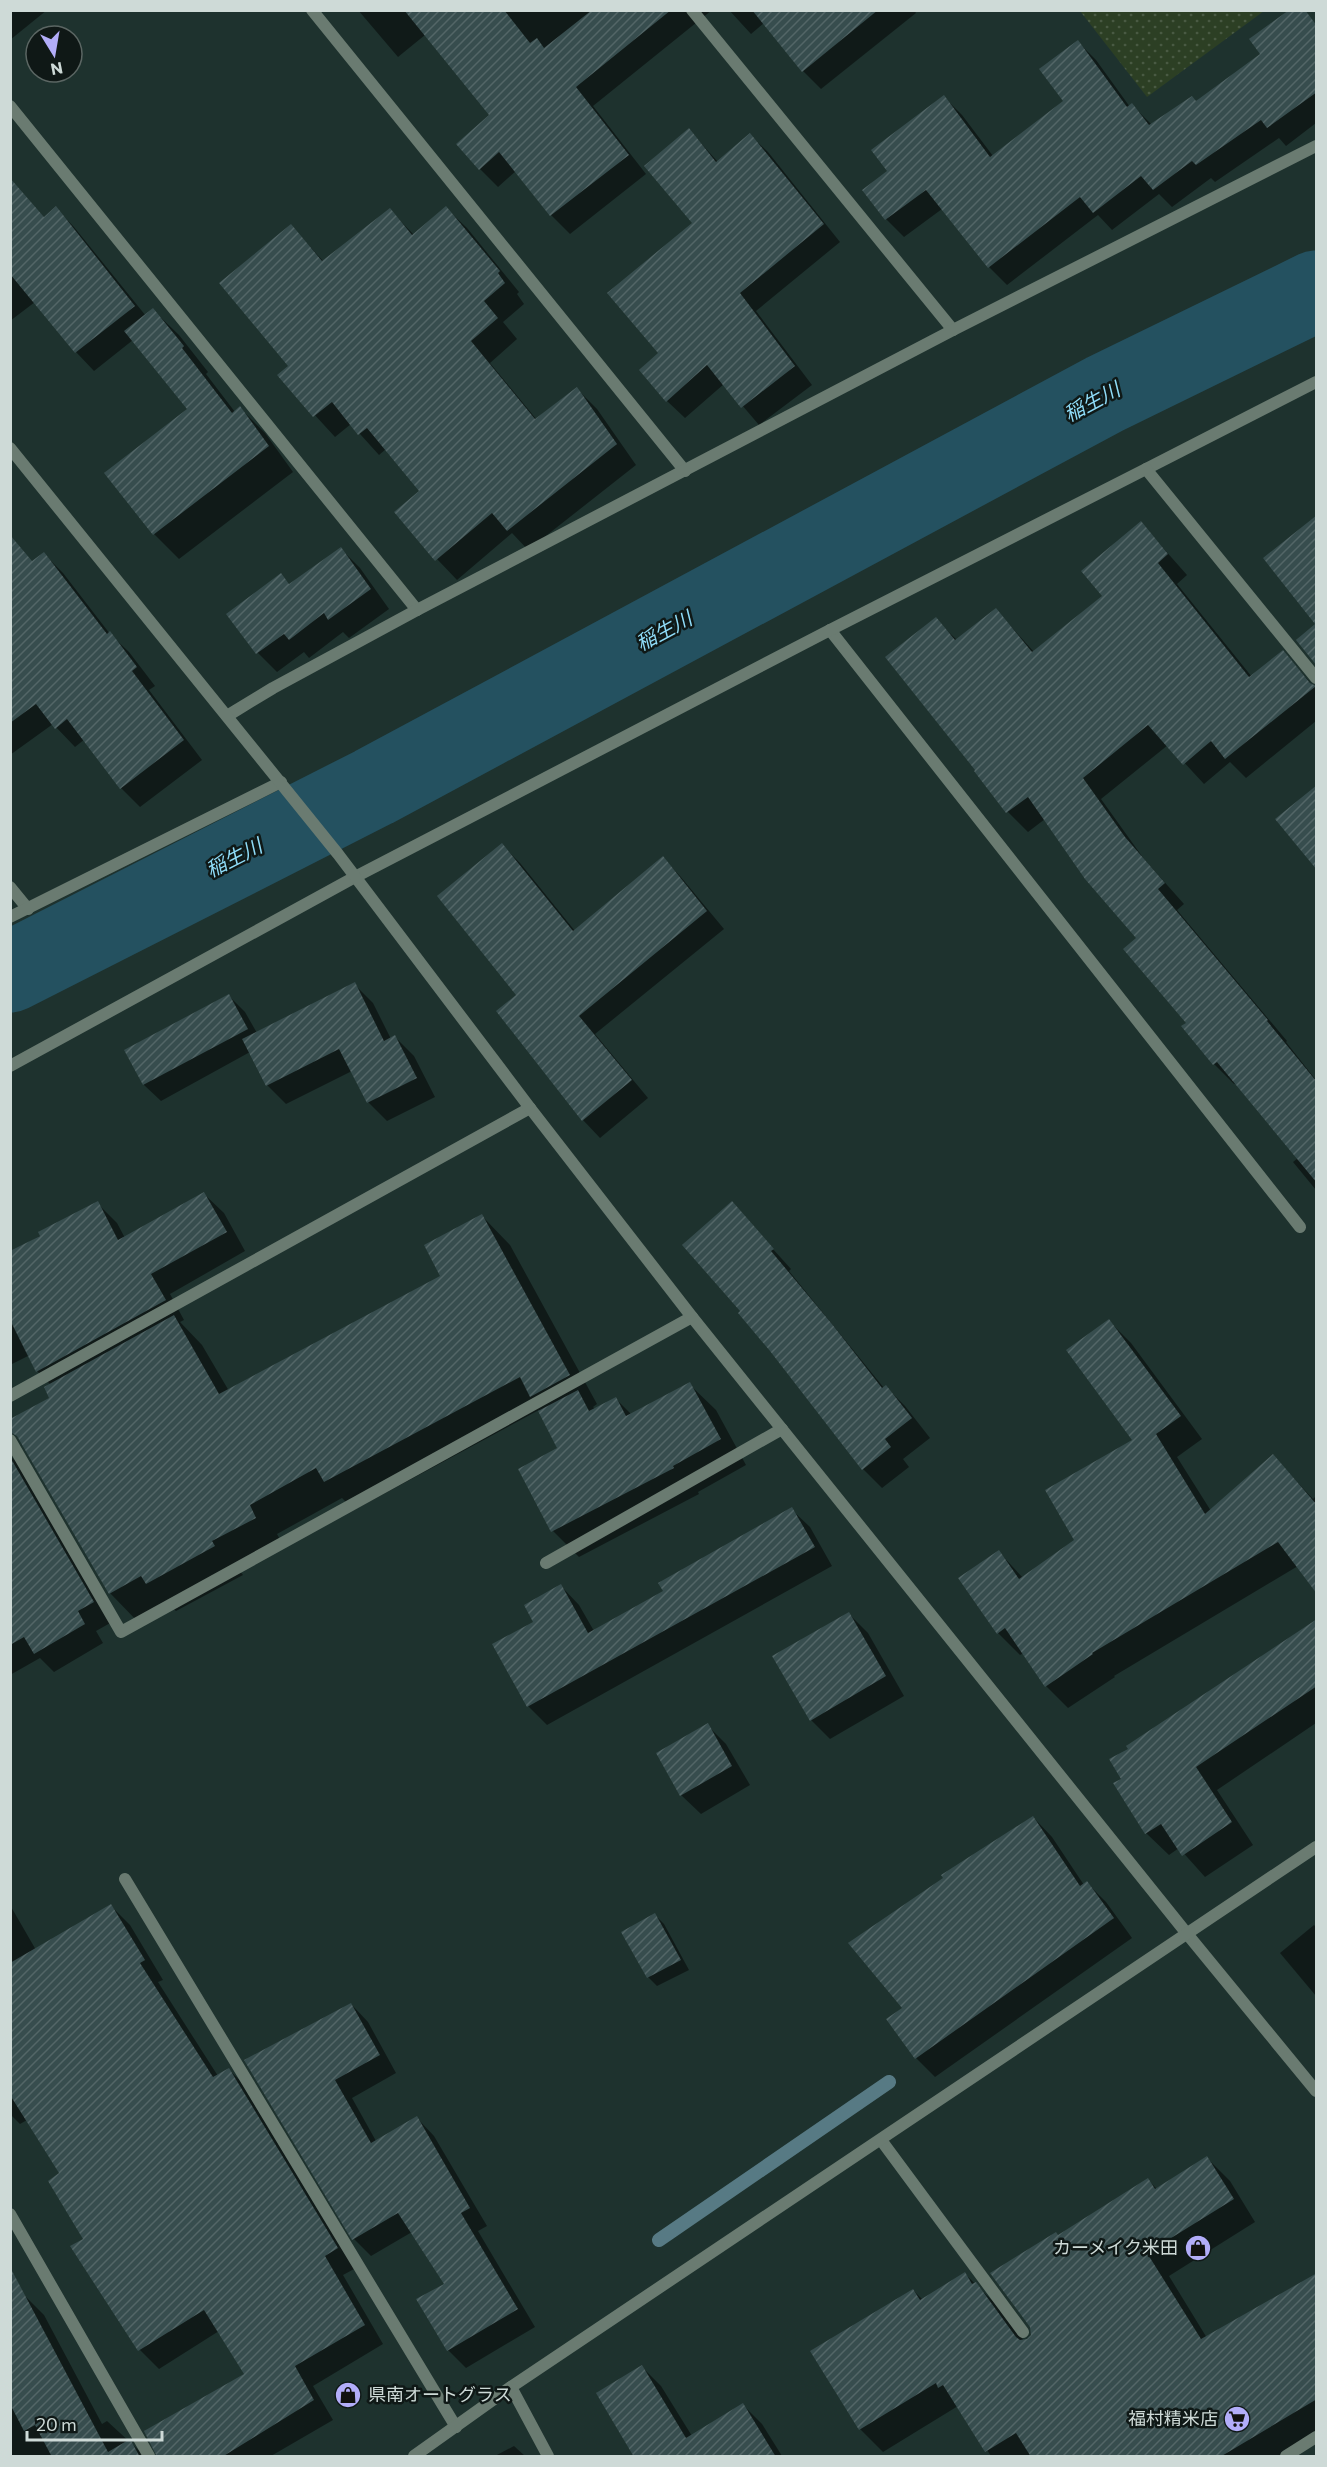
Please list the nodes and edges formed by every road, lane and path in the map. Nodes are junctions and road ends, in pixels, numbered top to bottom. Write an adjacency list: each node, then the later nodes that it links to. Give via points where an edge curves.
1 (312, 10): 9 (street)
2 (692, 10): 5 (street)
3 (10, 106): 10 (street)
4 (1317, 146): 5 (street)
5 (953, 330): 9 (street)
6 (1317, 382): 8 (street)
7 (10, 447): 13 (street)
8 (1146, 469): 11 (street); 12 (street)
9 (686, 471): 10 (street)
10 (417, 610): 13 (street)
11 (830, 630): 15 (street); 21 (street)
12 (1317, 678)
13 (228, 716): 14 (street)
14 (281, 782): 15 (street); 17 (street)
15 (355, 877): 19 (street); 20 (street)
16 (10, 887): 17 (street)
17 (28, 909): 18 (street)
18 (10, 917)
19 (10, 1066)
20 (530, 1108): 22 (street); 23 (street)
21 (1300, 1227)
22 (692, 1317): 24 (street); 25 (street, via 121,1632)
23 (10, 1396)
24 (782, 1429): 26 (street); 29 (street)
25 (10, 1440)
26 (546, 1563)
27 (1317, 1847): 29 (street)
28 (125, 1879): 35 (street)
29 (1188, 1935): 30 (street); 31 (street)
30 (1317, 2091)
31 (881, 2140): 33 (street); 34 (street)
32 (10, 2214): 37 (street)
33 (1023, 2332)
34 (511, 2387): 35 (street); 39 (street)
35 (456, 2427): 38 (street)
36 (1317, 2438): 40 (street)
37 (149, 2457)
38 (414, 2457)
39 (548, 2457)
40 (1286, 2457)

